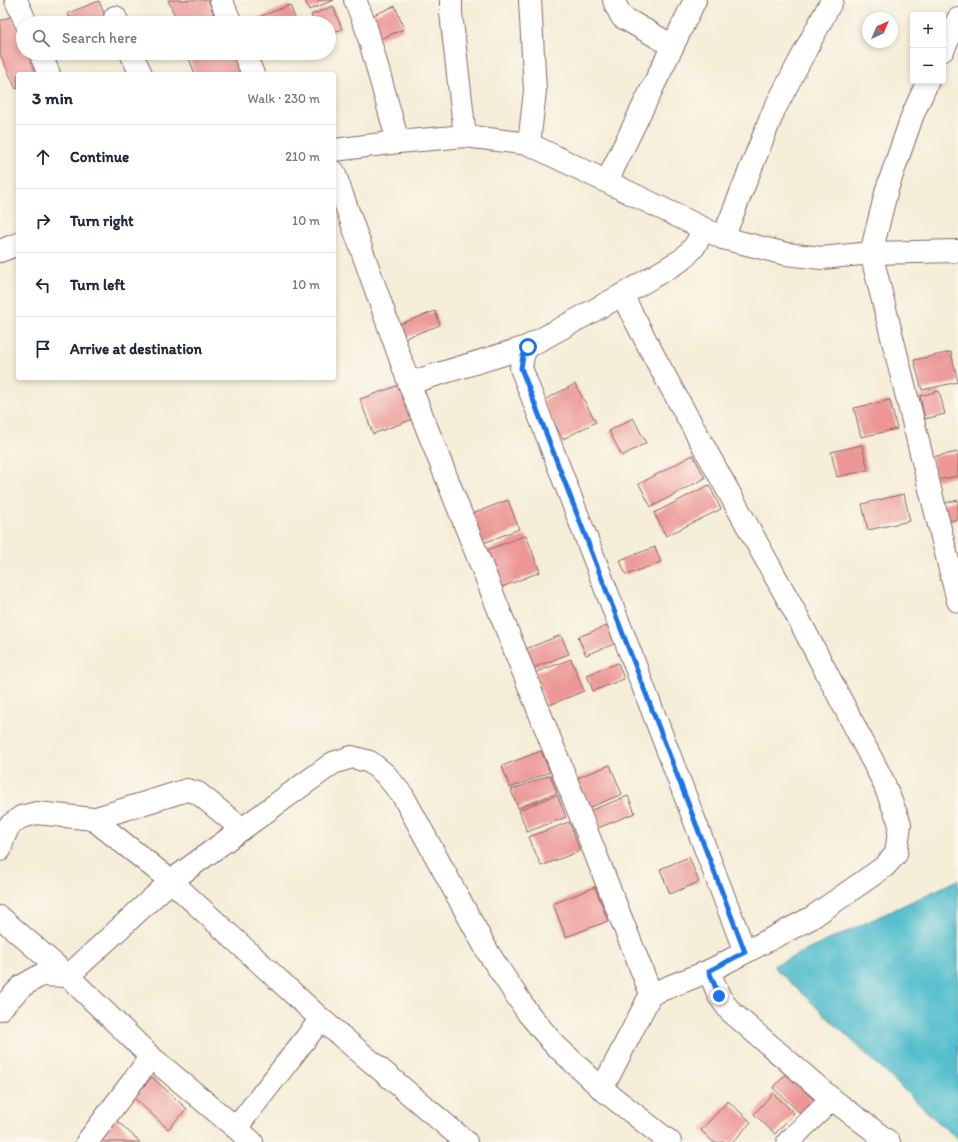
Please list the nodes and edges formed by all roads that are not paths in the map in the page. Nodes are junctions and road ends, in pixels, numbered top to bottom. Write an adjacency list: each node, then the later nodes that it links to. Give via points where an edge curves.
1 (16, 0): 9 (street)
2 (221, 0): 10 (street)
3 (355, 0): 22 (street, via 366,27)
4 (451, 0): 21 (street)
5 (530, 0): 23 (street, via 534,90)
6 (614, 0): 12 (street, via 622,17)
7 (695, 0): 12 (street)
8 (832, 0): 27 (street, via 774,110)
9 (23, 16)
10 (228, 16)
11 (958, 18): 13 (street)
12 (673, 46): 26 (street)
13 (944, 48)
14 (43, 60): 17 (street)
15 (134, 60): 18 (street)
16 (247, 60): 19 (street)
17 (48, 72)
18 (140, 72)
19 (252, 72)
20 (927, 84): 31 (street, via 913,114 887,189)
21 (465, 136): 22 (street); 23 (street)
22 (398, 142): 24 (street)
23 (529, 144): 26 (street)
24 (336, 150)
25 (336, 178): 34 (street)
26 (607, 180): 27 (street)
27 (714, 234): 31 (street, via 786,254 822,258); 32 (street, via 694,247 683,259)
28 (16, 245): 29 (street)
29 (0, 251)
30 (958, 251): 31 (street)
31 (871, 253): 35 (street)
32 (622, 295): 33 (street); 41 (street, via 803,628 883,781 900,824 896,854 884,867 811,918)
33 (528, 347): 34 (street); 41 (street, via 521,368)
34 (409, 383): 44 (street)
35 (958, 601)
36 (93, 819): 37 (street, via 187,790 198,793); 38 (street, via 37,813 21,817 10,826); 39 (street)
37 (242, 829): 39 (street); 48 (street, via 333,763 352,757 370,762 403,796 489,954 528,1013 553,1043)
38 (0, 850)
39 (171, 881): 43 (street); 46 (street)
40 (0, 917): 43 (street)
41 (745, 952): 42 (street)
42 (709, 971): 44 (street); 49 (street, via 719,996 730,1011)
43 (68, 976): 45 (street, via 41,975 22,986); 47 (street)
44 (652, 994): 48 (street)
45 (0, 1009)
46 (321, 1019): 50 (street); 53 (street)
47 (151, 1057): 50 (street); 51 (street)
48 (602, 1089): 54 (street)
49 (832, 1099): 55 (street); 56 (street)
50 (236, 1128): 52 (street)
51 (87, 1142)
52 (252, 1142)
53 (466, 1142)
54 (670, 1142)
55 (788, 1142)
56 (889, 1142)

